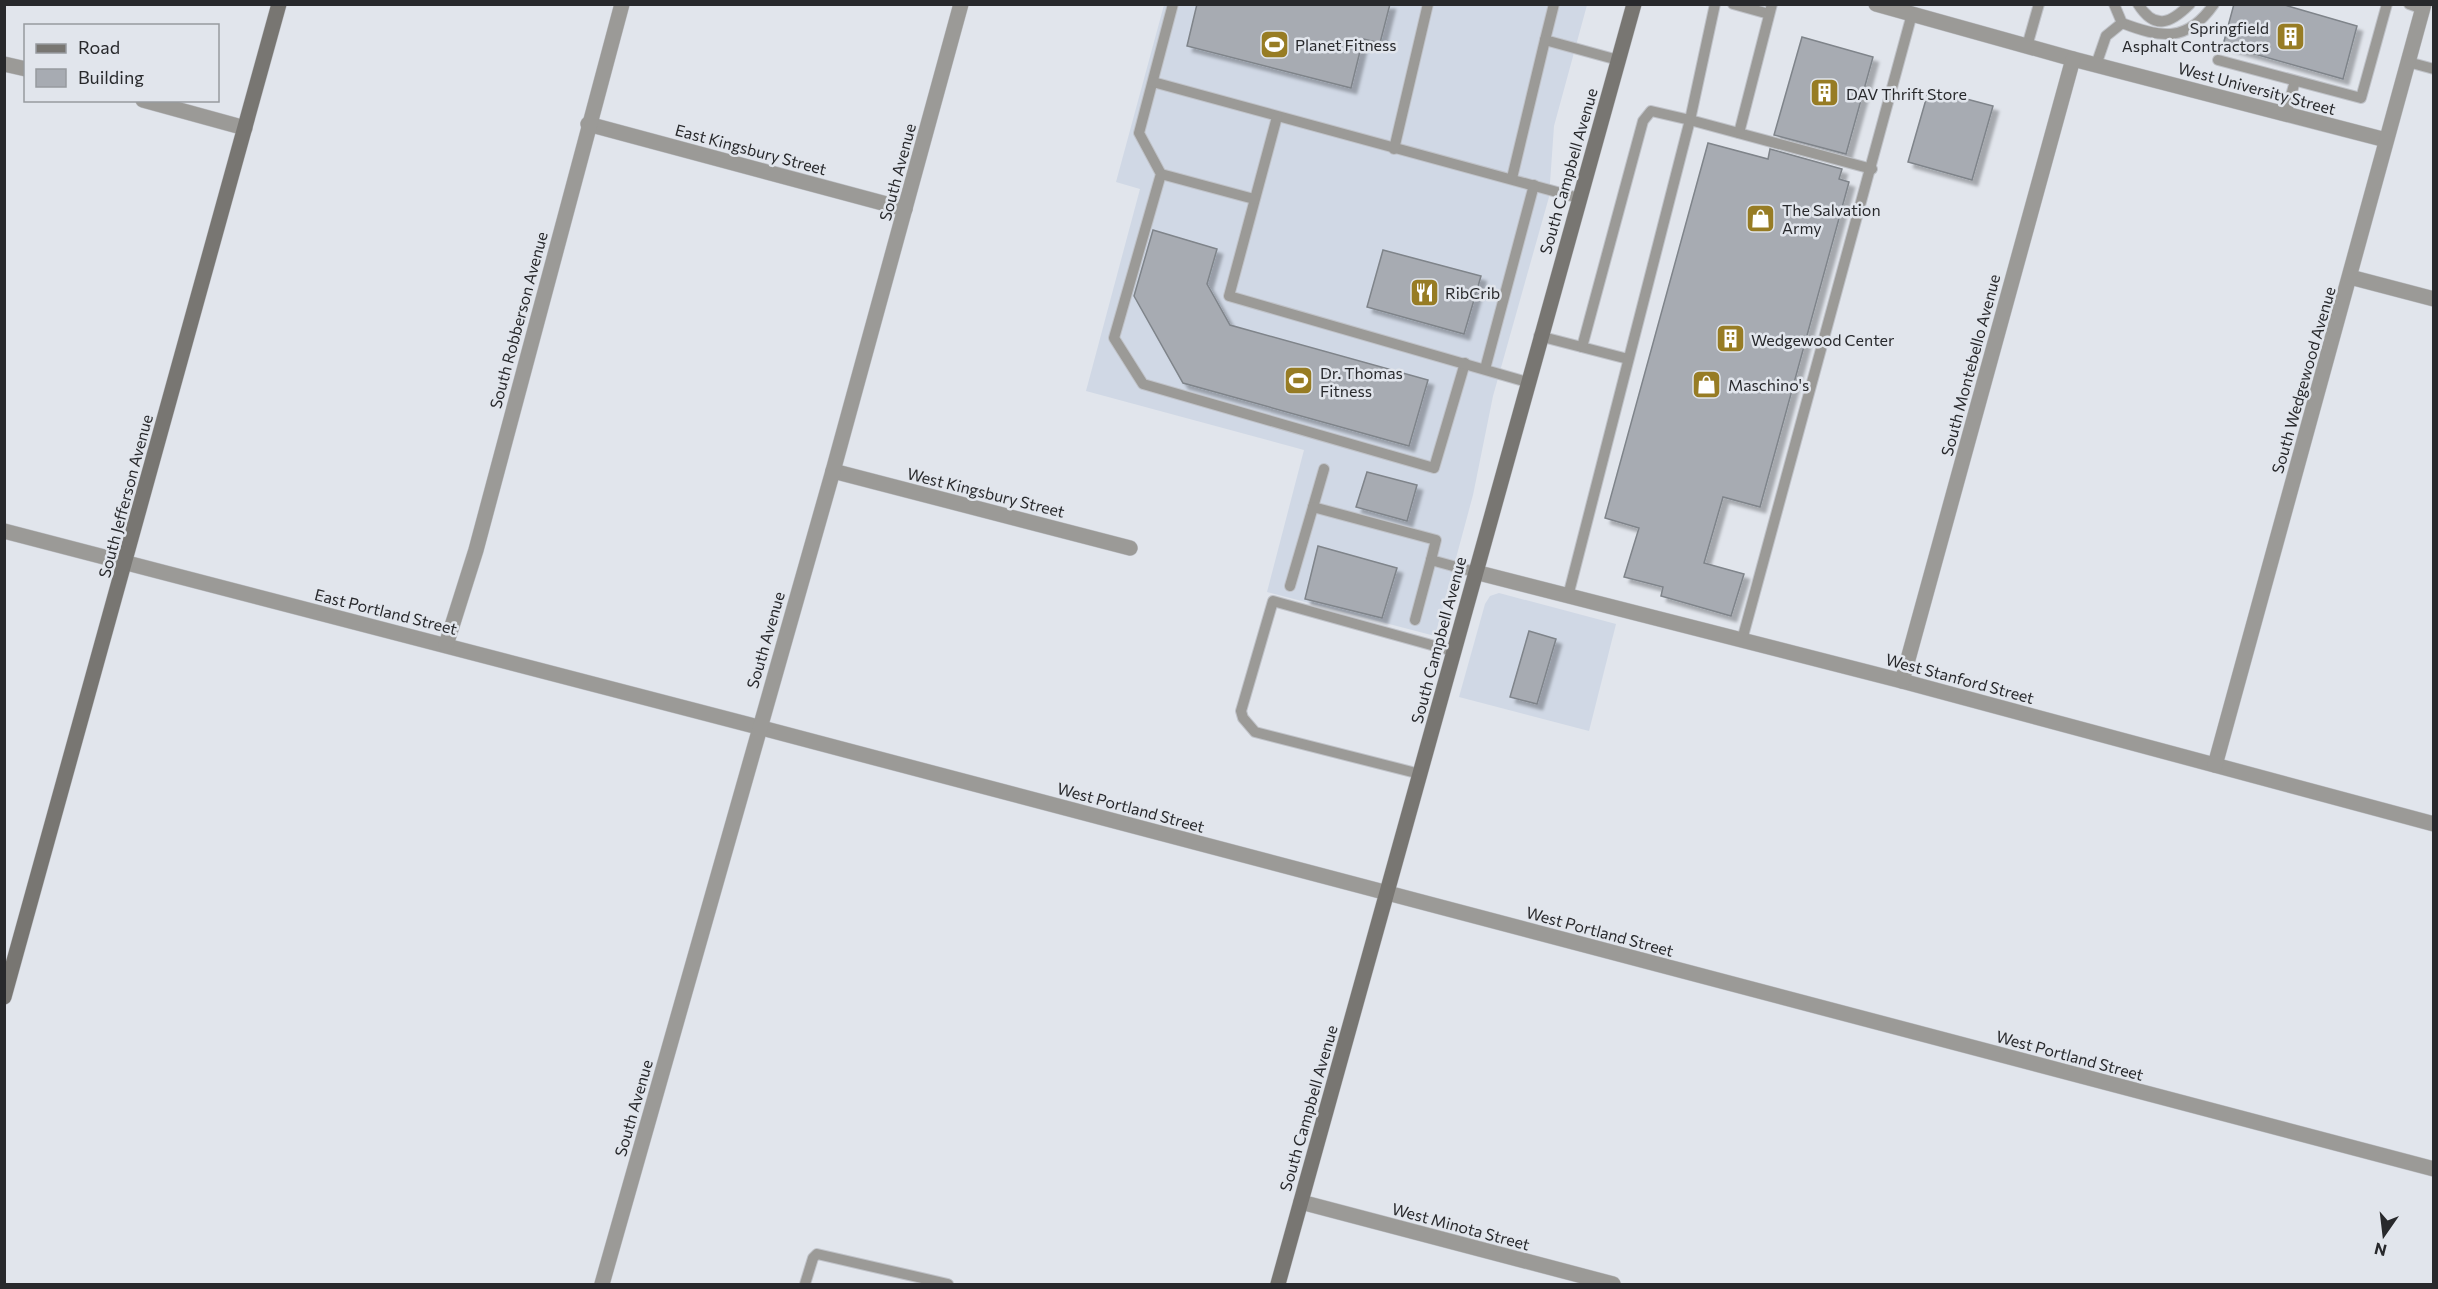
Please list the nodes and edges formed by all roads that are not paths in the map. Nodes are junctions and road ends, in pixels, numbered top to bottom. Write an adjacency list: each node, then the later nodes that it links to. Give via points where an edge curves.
1 (279, 4): 38 (main road, South Jefferson Avenue)
2 (622, 4): 37 (street, South Robberson Avenue)
3 (961, 4): 48 (street, South Avenue)
4 (1173, 4): 32 (lane)
5 (1428, 4): 41 (lane)
6 (1554, 4): 21 (lane)
7 (1634, 4): 24 (main road, South Campbell Avenue)
8 (1715, 4): 36 (lane)
9 (1733, 4): 18 (lane)
10 (1876, 4): 19 (street, West University Street)
11 (2038, 4): 22 (lane)
12 (2114, 4): 20 (lane)
13 (2138, 4): 14 (lane, via 2148,17 2159,22 2169,21)
14 (2190, 4)
15 (2214, 4): 20 (lane, via 2197,25 2178,33 2159,35)
16 (2387, 4): 31 (lane, via 2361,98)
17 (2419, 6): 26 (street, South Wedgewood Avenue)
18 (1771, 9): 39 (lane)
19 (1912, 15): 22 (street, West University Street); 42 (lane)
20 (2122, 23): 28 (lane, via 2106,36)
21 (1545, 40): 24 (lane); 44 (lane)
22 (2027, 46): 23 (street, West University Street)
23 (2073, 59): 28 (street, West University Street); 71 (street, South Montebello Avenue)
24 (1618, 60): 46 (main road, South Campbell Avenue)
25 (2218, 60): 31 (lane)
26 (2408, 62): 30 (lane); 40 (street, South Wedgewood Avenue)
27 (4, 64): 29 (street)
28 (2096, 65): 34 (street, West University Street)
29 (24, 69)
30 (2433, 69)
31 (2295, 81): 34 (lane)
32 (1153, 82): 35 (lane); 43 (lane, via 1139,133)
33 (150, 102): 38 (street)
34 (2286, 114): 40 (street, West University Street)
35 (1276, 117): 41 (lane); 47 (lane)
36 (1690, 120): 39 (lane); 52 (lane, via 1651,111 1643,121); 53 (lane)
37 (588, 124): 48 (street, East Kingsbury Street); 69 (street, South Robberson Avenue, via 476,550)
38 (245, 128): 63 (main road, South Jefferson Avenue)
39 (1739, 134): 42 (lane)
40 (2386, 140): 49 (street, South Wedgewood Avenue)
41 (1394, 149): 44 (lane)
42 (1872, 169): 68 (lane)
43 (1161, 174): 47 (lane); 54 (lane, via 1114,338 1143,384 1434,468)
44 (1512, 178): 45 (lane)
45 (1534, 185): 46 (lane); 55 (lane)
46 (1579, 198): 51 (main road, South Campbell Avenue)
47 (1254, 199): 54 (lane, via 1229,296)
48 (905, 209): 58 (street, South Avenue)
49 (2350, 277): 50 (street); 73 (street, South Wedgewood Avenue)
50 (2433, 299)
51 (1539, 336): 52 (lane); 56 (main road, South Campbell Avenue)
52 (1582, 347): 53 (lane)
53 (1628, 359): 66 (lane)
54 (1465, 363): 55 (lane)
55 (1485, 369): 56 (lane)
56 (1527, 382): 64 (main road, South Campbell Avenue)
57 (1324, 469): 59 (lane)
58 (833, 471): 61 (street, West Kingsbury Street); 72 (street, South Avenue)
59 (1313, 507): 62 (lane, via 1437,540); 65 (lane)
60 (4, 531): 63 (street, East Portland Street)
61 (1130, 548)
62 (1431, 560): 64 (lane); 67 (lane)
63 (125, 562): 69 (street, East Portland Street); 77 (main road, South Jefferson Avenue)
64 (1475, 572): 66 (street, West Stanford Street); 70 (main road, South Campbell Avenue)
65 (1290, 586)
66 (1568, 596): 68 (street, West Stanford Street)
67 (1415, 620)
68 (1742, 640): 71 (street, West Stanford Street)
69 (446, 645): 72 (street, East Portland Street)
70 (1453, 651): 74 (main road, South Campbell Avenue); 74 (lane, via 1273,601 1241,711 1255,732)
71 (1902, 681): 73 (street, West Stanford Street)
72 (758, 727): 76 (street, West Portland Street); 81 (street, South Avenue)
73 (2215, 765): 75 (street, West Stanford Street)
74 (1420, 774): 76 (main road, South Campbell Avenue)
75 (2433, 824)
76 (1387, 893): 78 (street, West Portland Street); 79 (main road, South Campbell Avenue)
77 (4, 997)
78 (2433, 1169)
79 (1301, 1202): 84 (main road, South Campbell Avenue); 85 (street, West Minota Street)
80 (918, 1281): 82 (lane, via 817,1254); 83 (lane)
81 (602, 1284)
82 (805, 1284)
83 (948, 1284)
84 (1278, 1284)
85 (1613, 1284)

